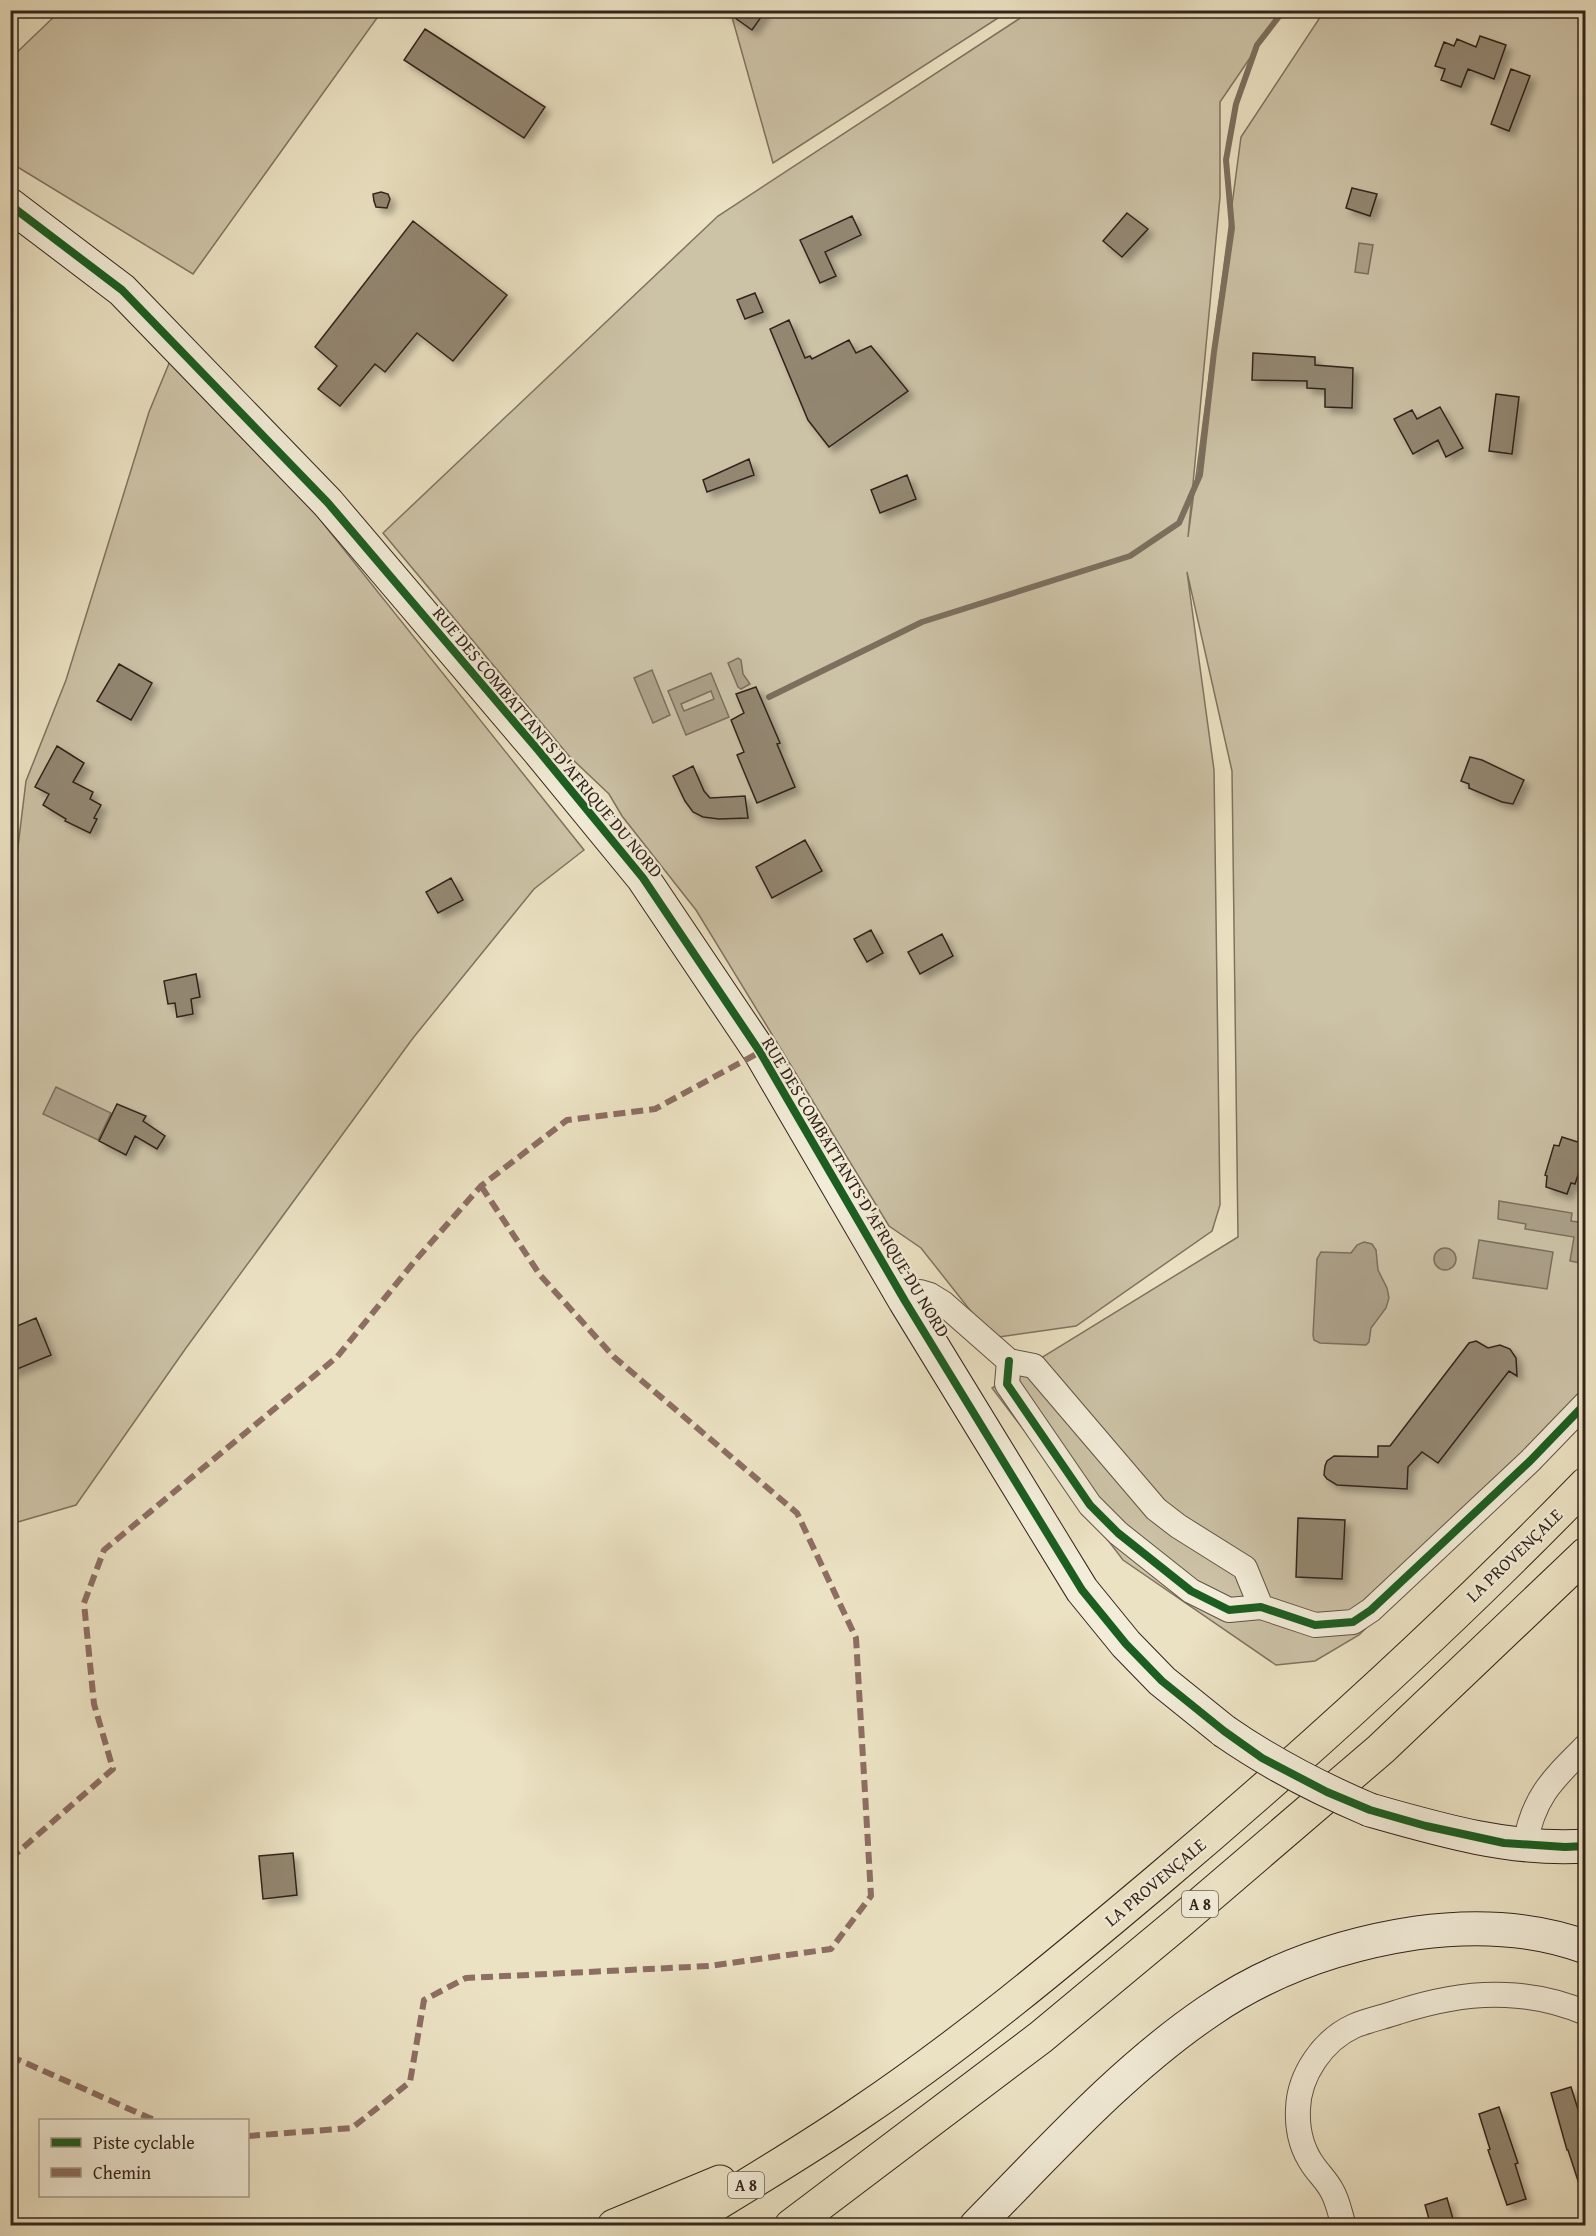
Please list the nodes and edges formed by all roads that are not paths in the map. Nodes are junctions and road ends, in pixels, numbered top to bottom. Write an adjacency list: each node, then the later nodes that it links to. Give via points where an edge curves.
1 (10, 205): 2 (main road, RUE DES COMBATTANTS D'AFRIQUE DU NORD, via 122,290 328,502 643,878 760,1052)
2 (905, 1301): 3 (street, via 920,1292 930,1294); 9 (main road, RUE DES COMBATTANTS D'AFRIQUE DU NORD, bridge, via 1082,1590 1162,1681 1262,1758 1370,1810 1426,1826)
3 (1009, 1361): 7 (street, via 1034,1366 1156,1509 1245,1568); 7 (street, via 1007,1384 1090,1505 1118,1533 1191,1591 1229,1610)
4 (1586, 1403): 7 (street, via 1530,1461 1371,1610 1353,1622 1315,1625)
5 (1586, 1484): 13 (highway, LA PROVENÇALE / A 8, via 1411,1656 1203,1842 943,2054)
6 (1586, 1554): 16 (highway, A 8, via 1381,1749 1178,1923 1041,2037)
7 (1261, 1607)
8 (1586, 1746): 9 (street, via 1536,1804)
9 (1525, 1845): 10 (main road, RUE DES COMBATTANTS D'AFRIQUE DU NORD)
10 (1586, 1846)
11 (1586, 1947): 17 (main road, via 1545,1934 1505,1929 1436,1930 1345,1948 1274,1975 1210,2010 1136,2067)
12 (1586, 2013): 18 (street, via 1533,1997 1452,1998 1353,2026 1325,2046 1299,2094 1298,2126 1313,2165 1333,2192)
13 (811, 2145): 14 (highway); 15 (highway, LA PROVENÇALE / A 8)
14 (614, 2226)
15 (680, 2226)
16 (791, 2226)
17 (976, 2226)
18 (1344, 2226)

